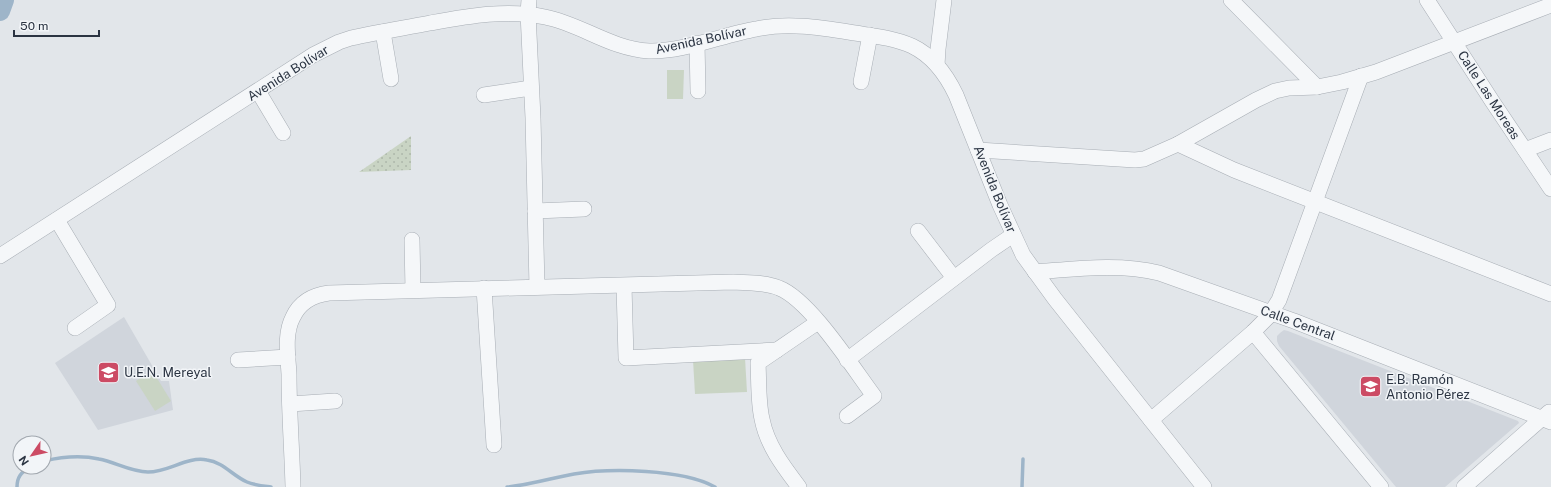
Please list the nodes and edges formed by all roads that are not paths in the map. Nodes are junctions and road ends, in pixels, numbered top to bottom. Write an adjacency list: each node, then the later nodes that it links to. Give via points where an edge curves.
1 (944, 0): 10 (street)
2 (1230, 0): 14 (street)
3 (1427, 0): 8 (street, Calle Las Moreas)
4 (1551, 5): 8 (street)
5 (528, 7): 6 (street, Avenida Bolívar); 9 (street, Avenida Bolívar, via 631,49 665,50); 15 (street)
6 (383, 32): 12 (street); 17 (street, Avenida Bolívar, via 351,38 327,48)
7 (870, 35): 9 (street, Avenida Bolívar, via 818,28 774,26); 10 (street, Avenida Bolívar, via 912,46); 13 (street)
8 (1453, 41): 11 (street); 23 (street, Calle Las Moreas)
9 (697, 43): 16 (street)
10 (937, 65): 22 (street, Avenida Bolívar, via 956,95)
11 (1361, 76): 14 (street); 25 (street)
12 (391, 79)
13 (861, 82)
14 (1317, 87): 21 (street, via 1289,88 1270,93)
15 (531, 88): 18 (street); 27 (street)
16 (698, 90)
17 (258, 91): 19 (street); 28 (street, Avenida Bolívar)
18 (484, 95)
19 (283, 133)
20 (1551, 140): 23 (street)
21 (1178, 144): 22 (street, via 1144,159 1134,160); 25 (street, via 1234,170)
22 (978, 150): 30 (street, Avenida Bolívar)
23 (1525, 150): 24 (street, Calle Las Moreas)
24 (1551, 189)
25 (1316, 201): 39 (street); 40 (street, via 1279,300)
26 (584, 209): 27 (street)
27 (535, 211): 36 (street)
28 (57, 220): 32 (street, Avenida Bolívar); 42 (street, via 108,305)
29 (918, 231): 34 (street)
30 (1013, 235): 33 (street, Avenida Bolívar); 34 (street)
31 (412, 240): 38 (street)
32 (0, 256)
33 (1035, 272): 40 (street, Calle Central, via 1087,268 1151,271); 52 (street, Avenida Bolívar)
34 (954, 278): 47 (street)
35 (624, 286): 36 (street); 41 (street, via 733,282 778,287 795,298); 44 (street, via 626,358)
36 (537, 287): 37 (street)
37 (484, 288): 38 (street); 53 (street)
38 (413, 290): 45 (street, via 315,295 295,312 290,324)
39 (1551, 294)
40 (1271, 313): 43 (street); 51 (street, Calle Central)
41 (818, 322): 44 (street); 47 (street)
42 (75, 328)
43 (1253, 332): 52 (street); 57 (street)
44 (777, 350): 55 (street, via 758,363 761,418 769,442)
45 (288, 357): 46 (street); 49 (street)
46 (238, 360)
47 (847, 360): 50 (street, via 874,396)
48 (335, 401): 49 (street)
49 (290, 404): 54 (street)
50 (847, 416)
51 (1548, 417): 58 (street)
52 (1150, 420): 56 (street, Avenida Bolívar)
53 (494, 445)
54 (293, 487)
55 (799, 487)
56 (1204, 487)
57 (1381, 487)
58 (1464, 487)

